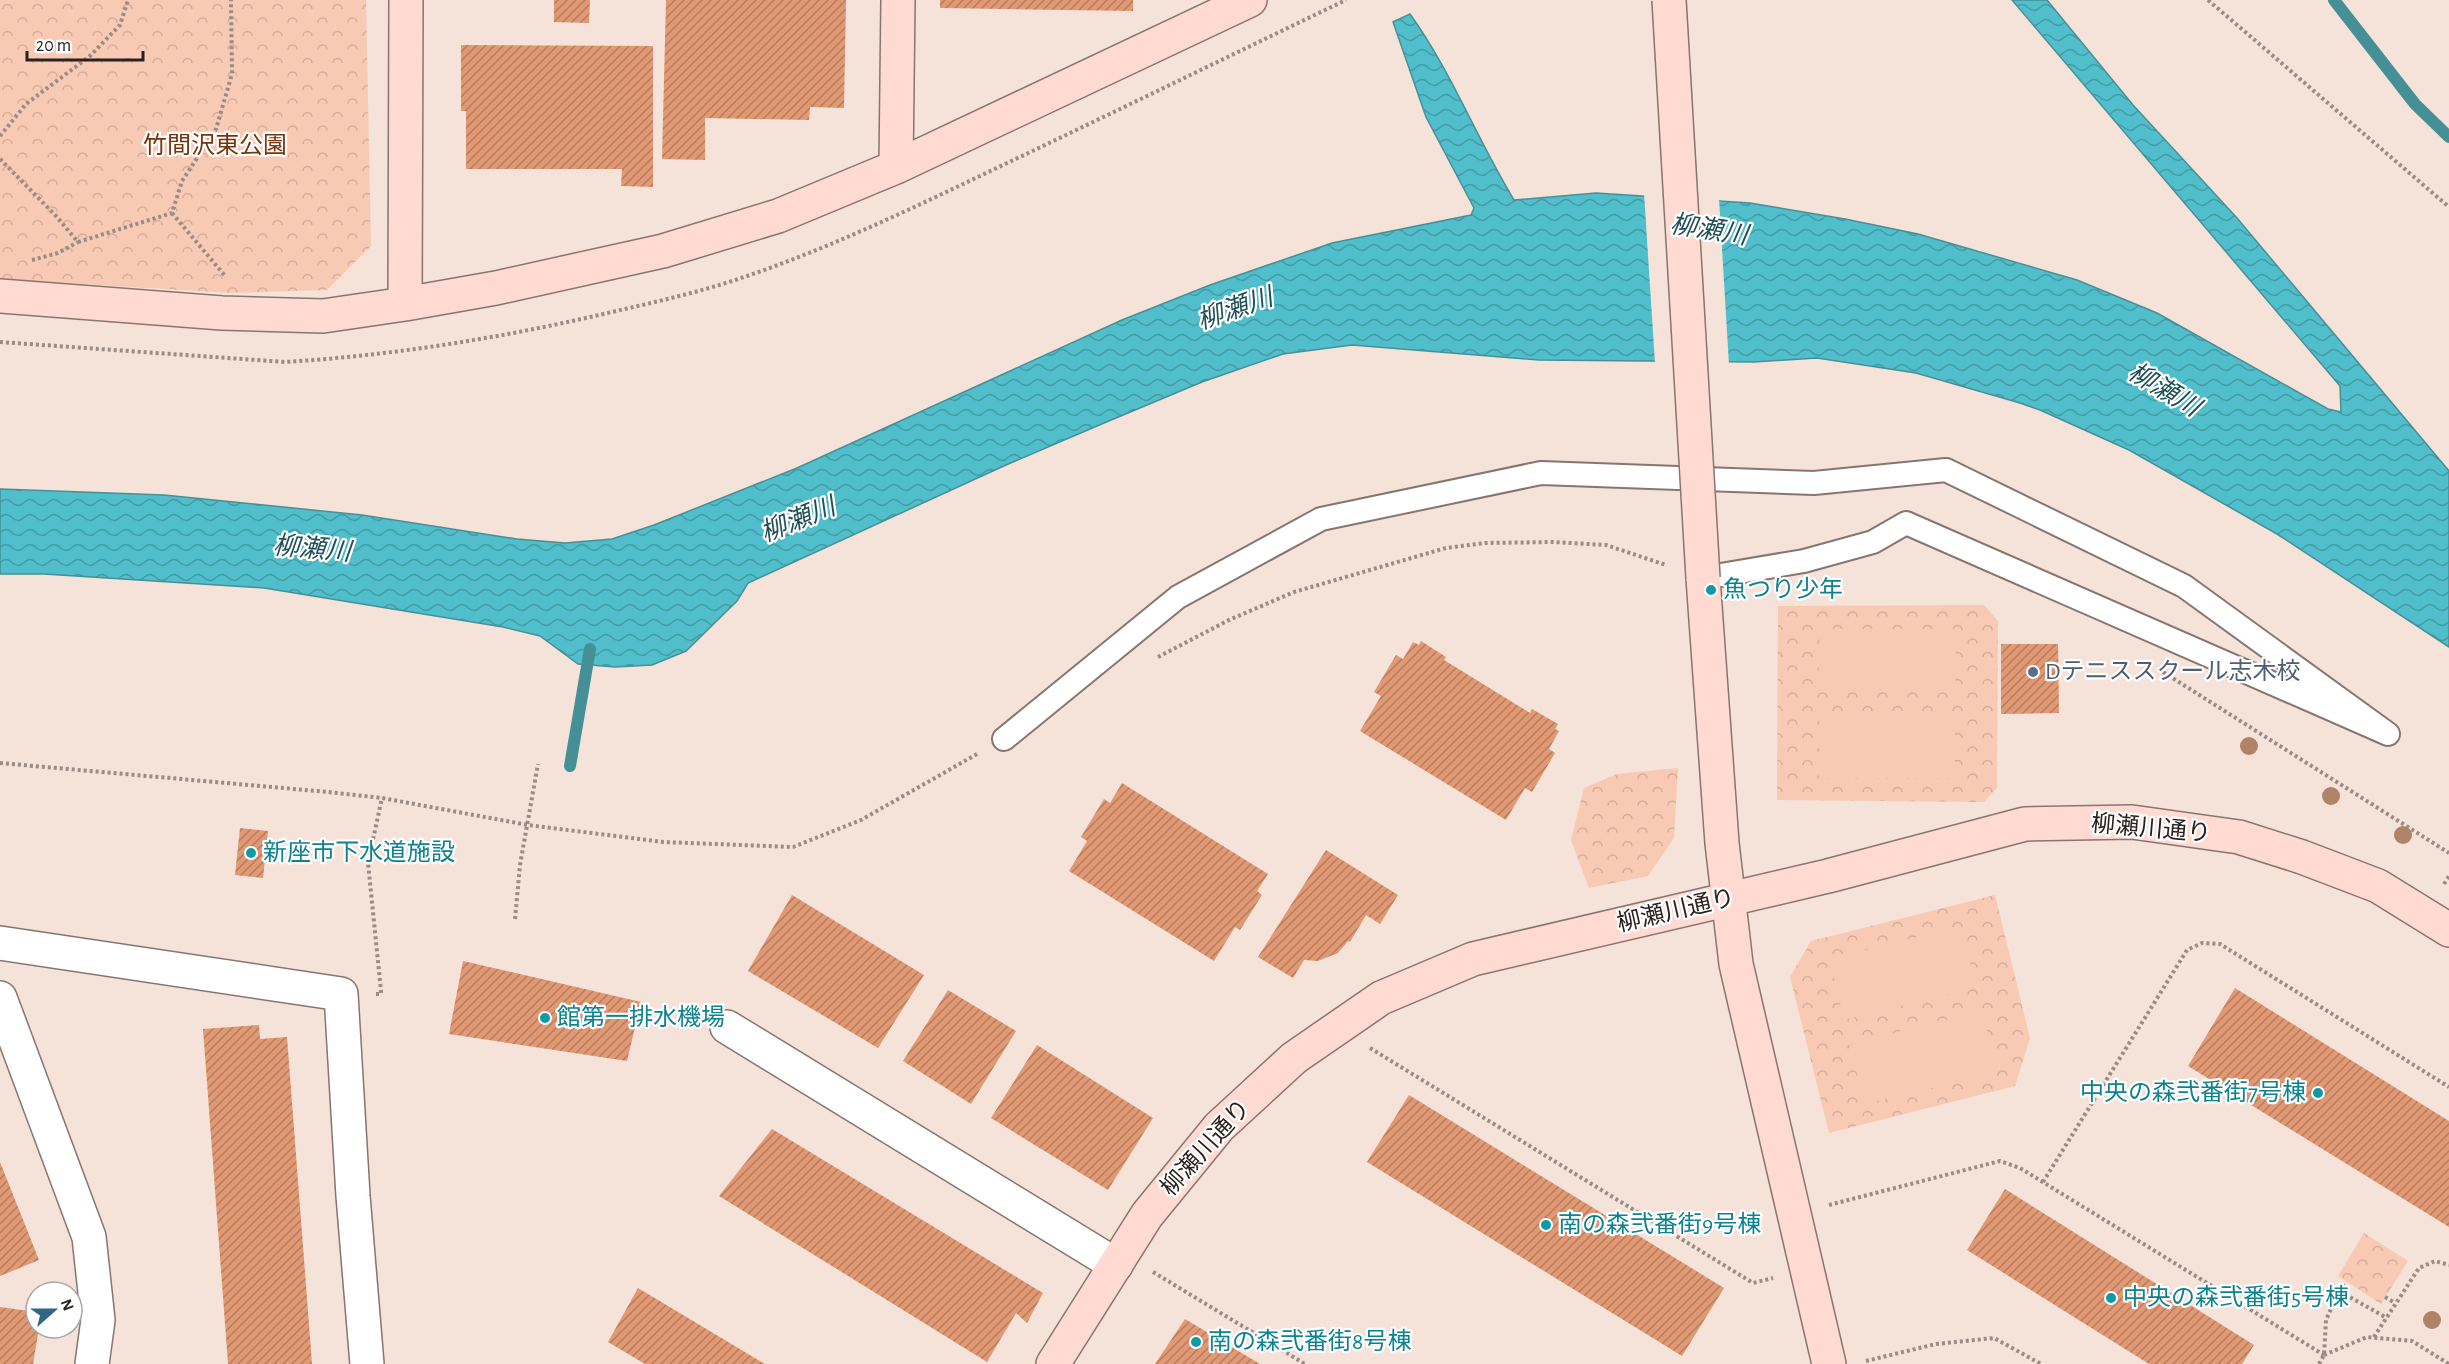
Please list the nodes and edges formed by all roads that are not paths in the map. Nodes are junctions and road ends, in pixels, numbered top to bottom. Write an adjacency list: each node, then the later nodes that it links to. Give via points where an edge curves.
1 (406, 0): 7 (street)
2 (898, 0): 5 (street)
3 (1250, 0): 5 (street)
4 (1670, 0): 8 (street, bridge)
5 (896, 167): 7 (street, via 778,216 663,251)
6 (0, 296): 7 (street, via 279,316 323,316)
7 (405, 304)
8 (1703, 578): 9 (lane, via 1803,561 1873,542 1906,523 2388,734 2184,586 1946,470 1814,483 1541,473 1321,519 1178,597); 10 (street)
9 (1004, 739)
10 (1728, 898): 11 (street, 柳瀬川通り, via 2025,824 2132,822 2239,837 2302,857 2378,886); 15 (street, 柳瀬川通り, via 1473,959 1381,998 1294,1058 1219,1127 1147,1215); 19 (street, via 1736,964)
11 (2449, 930)
12 (0, 943): 17 (street, via 341,994)
13 (0, 998): 16 (street, via 89,1237 98,1320)
14 (727, 1027): 15 (street)
15 (1132, 1267): 18 (street, 柳瀬川通り)
16 (92, 1364)
17 (367, 1364)
18 (1053, 1364)
19 (1844, 1364)

